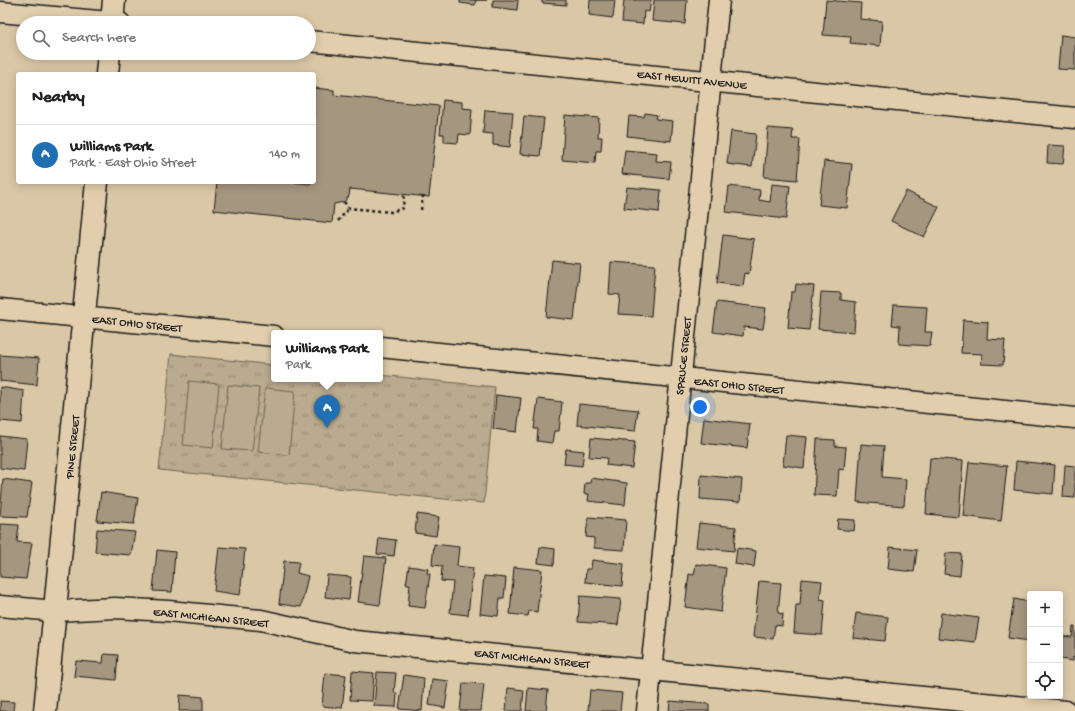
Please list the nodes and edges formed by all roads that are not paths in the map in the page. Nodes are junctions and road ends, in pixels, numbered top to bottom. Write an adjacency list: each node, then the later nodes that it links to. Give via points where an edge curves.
1 (114, 0): 5 (street)
2 (719, 0): 9 (street, SPRUCE STREET)
3 (0, 12): 4 (street)
4 (42, 16)
5 (115, 16)
6 (316, 42): 9 (street, EAST HEWITT AVENUE)
7 (108, 60): 8 (street)
8 (107, 72)
9 (710, 80): 10 (street, EAST HEWITT AVENUE); 16 (street, SPRUCE STREET)
10 (1075, 118)
11 (97, 184): 13 (street, PINE STREET)
12 (0, 310): 13 (street, EAST OHIO STREET)
13 (84, 317): 14 (street, EAST OHIO STREET); 19 (street, PINE STREET)
14 (271, 336)
15 (383, 347): 16 (street, EAST OHIO STREET)
16 (680, 379): 17 (street, EAST OHIO STREET); 20 (street, SPRUCE STREET)
17 (1075, 418)
18 (0, 606): 19 (street, EAST MICHIGAN STREET)
19 (55, 612): 20 (street, EAST MICHIGAN STREET, via 115,608 261,620 355,641); 21 (street, PINE STREET)
20 (651, 670): 22 (street, SPRUCE STREET); 23 (street, EAST MICHIGAN STREET)
21 (45, 711)
22 (647, 711)
23 (1066, 711)

